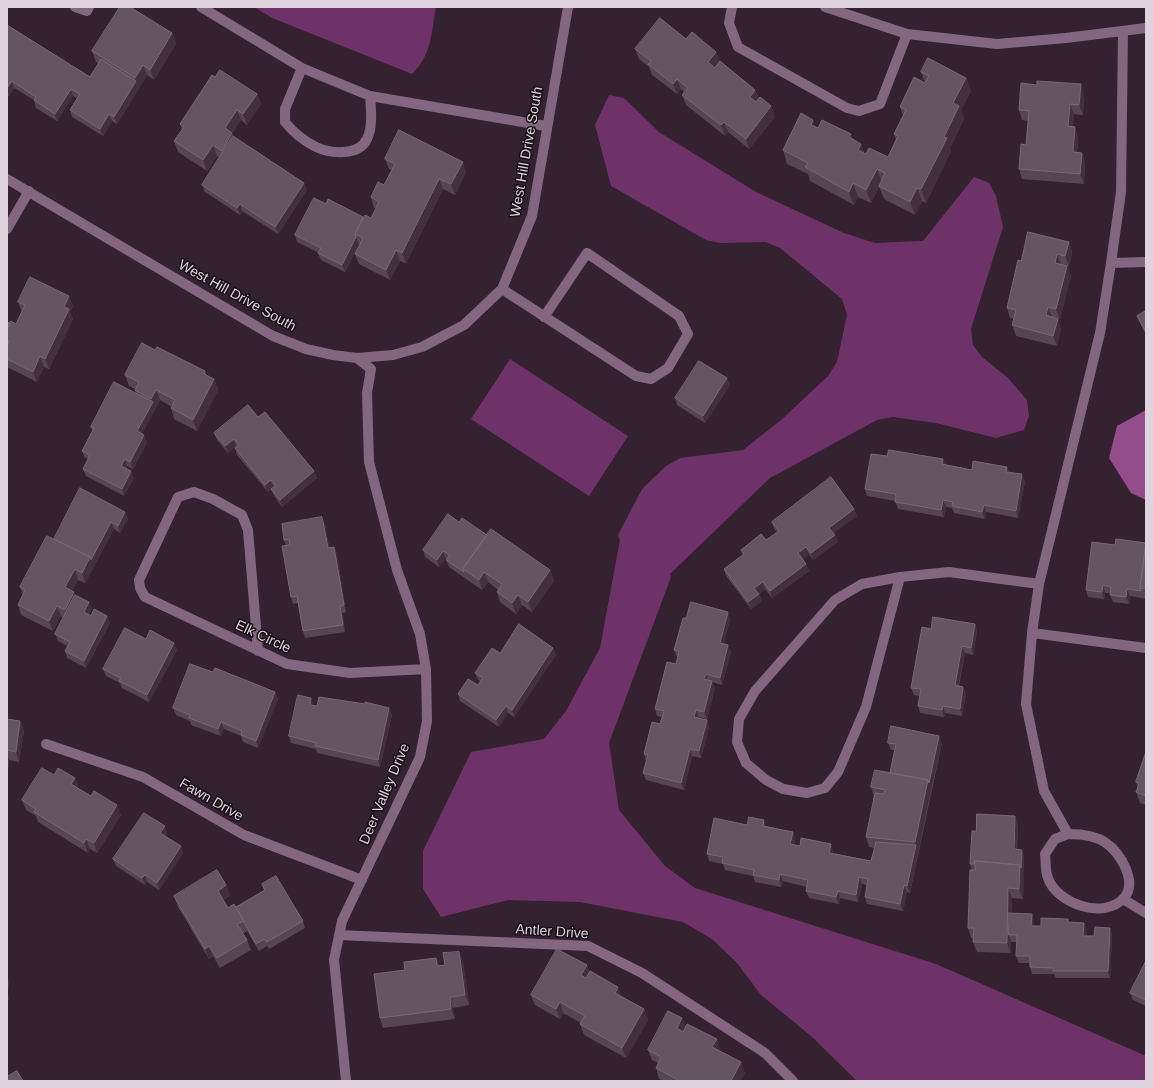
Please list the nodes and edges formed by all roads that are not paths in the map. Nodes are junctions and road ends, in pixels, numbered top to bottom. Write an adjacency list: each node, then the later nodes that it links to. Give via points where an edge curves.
1 (75, 7): 2 (street, via 87,11)
2 (89, 7)
3 (201, 7): 10 (street)
4 (568, 7): 12 (street, West Hill Drive South)
5 (732, 7): 9 (street, via 729,23 738,47 847,108 859,111 880,104)
6 (825, 7): 9 (street)
7 (1146, 28): 8 (street)
8 (1123, 32): 9 (street, via 997,44); 17 (street, via 1121,192)
9 (907, 34)
10 (302, 68): 11 (street); 11 (street, via 285,109 285,122 292,131 318,147 347,153 358,149 367,139 371,118)
11 (370, 96): 12 (street)
12 (546, 126): 18 (street, West Hill Drive South, via 532,216)
13 (7, 179): 14 (street, West Hill Drive South)
14 (29, 191): 15 (street); 20 (street, West Hill Drive South, via 273,336 306,349)
15 (7, 229)
16 (1146, 262): 17 (street)
17 (1111, 263): 22 (street, via 1100,333)
18 (502, 289): 19 (street); 20 (street, West Hill Drive South, via 464,325 422,347 393,355)
19 (544, 317): 19 (street, via 636,376 651,379 668,368 688,334 679,316 587,253)
20 (357, 358): 26 (street, Deer Valley Drive, via 372,369 367,394 369,462 397,570 420,634)
21 (900, 577): 21 (street, via 862,584 835,600 755,691 739,719 737,742 746,762 766,780 783,788 807,793 825,788 838,772 866,706); 22 (street, via 950,572)
22 (1039, 584): 23 (street)
23 (1032, 633): 24 (street); 28 (street, via 1026,704 1044,791)
24 (1146, 648)
25 (258, 651): 25 (street, Elk Circle, via 145,597 140,588 139,580 178,497 194,492 242,515 248,530); 26 (street, Elk Circle, via 288,664 350,673)
26 (426, 669): 29 (street, Deer Valley Drive, via 426,721 420,757)
27 (46, 744): 29 (street, Fawn Drive, via 143,777 244,835)
28 (1068, 834): 30 (street, via 1083,834 1105,842 1117,852 1129,876 1127,894); 30 (street, via 1055,839 1045,854 1048,879 1061,896 1082,907 1106,909)
29 (362, 880): 32 (street, Deer Valley Drive, via 342,921)
30 (1123, 899): 31 (street)
31 (1146, 913)
32 (339, 935): 33 (street, Deer Valley Drive, via 334,960); 34 (street, Antler Drive, via 588,946 642,973 765,1053)
33 (346, 1081)
34 (793, 1081)

